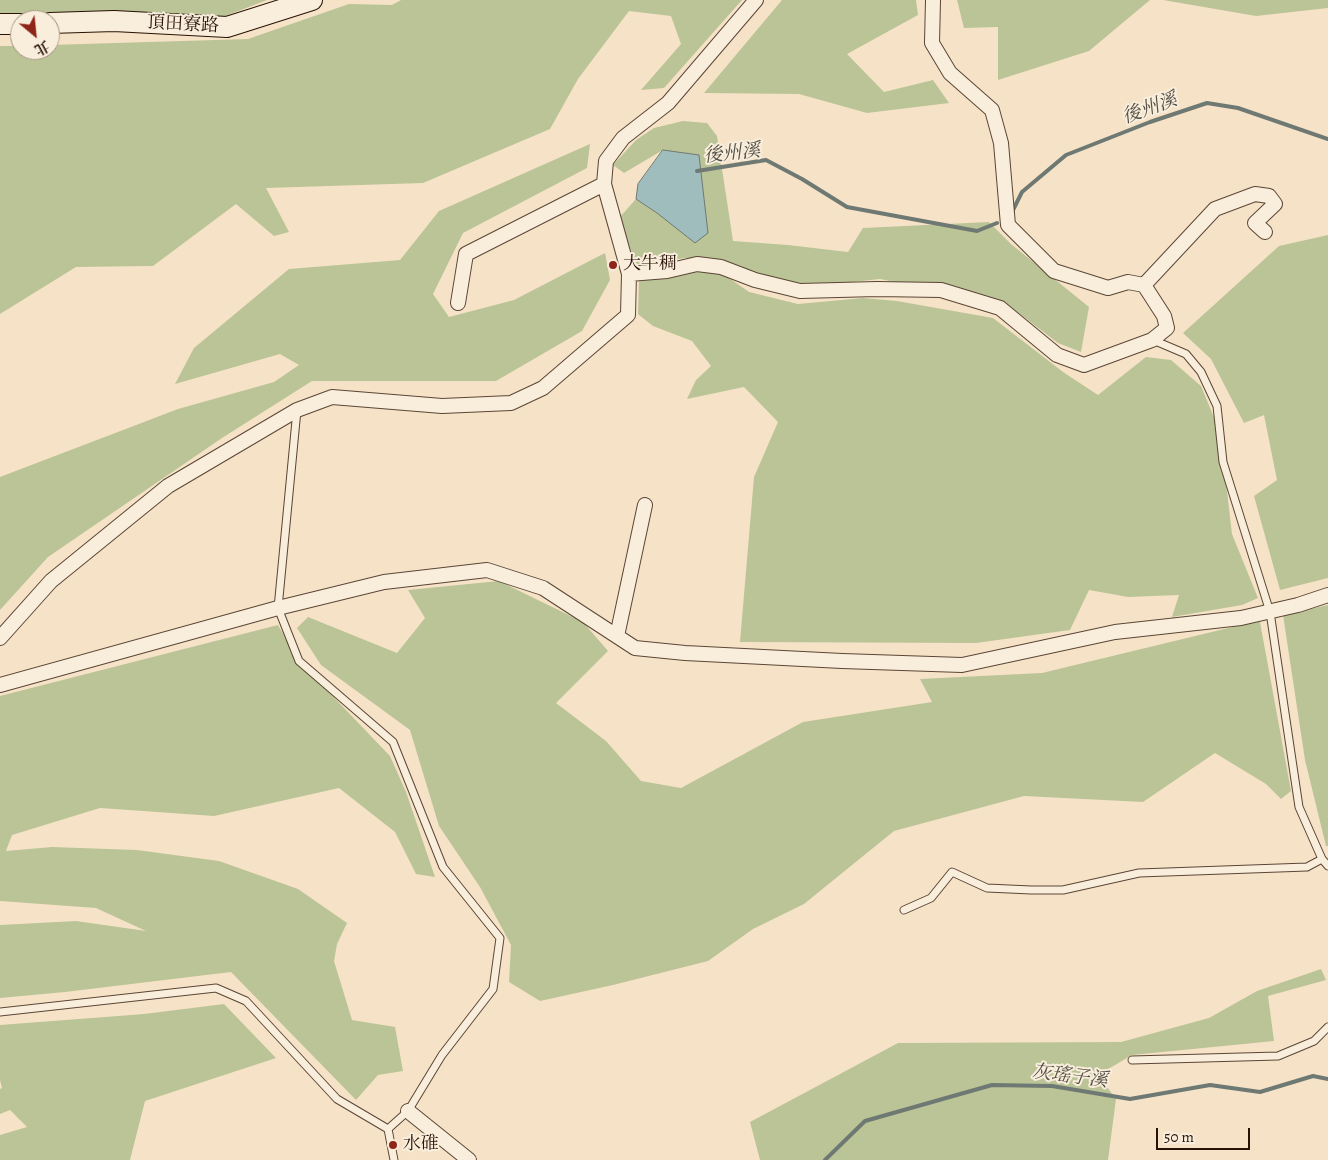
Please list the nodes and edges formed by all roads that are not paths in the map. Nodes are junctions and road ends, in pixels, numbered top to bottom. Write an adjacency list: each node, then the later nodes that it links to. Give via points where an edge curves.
1 (312, 0): 4 (street, 頂田寮路, via 227,27 114,21)
2 (756, 0): 5 (street, via 668,103 623,138 606,161)
3 (933, 0): 8 (street, via 932,42 950,73 992,110 1001,143 1008,225 1054,271 1108,288 1128,282)
4 (60, 23)
5 (604, 184): 7 (street); 9 (street, via 466,254)
6 (1265, 232): 8 (street, via 1255,223 1276,204 1269,196 1255,194 1216,209)
7 (629, 274): 10 (street, via 667,271 697,264 721,267 755,280 800,291 941,290 1000,308 1057,355 1084,365); 11 (street, via 628,315 543,388 511,403 442,406 332,397)
8 (1144, 285): 10 (street, via 1164,316 1166,328)
9 (458, 303)
10 (1152, 340): 15 (lane, via 1186,354 1201,372 1216,406 1223,462)
11 (297, 410): 14 (lane); 17 (street, via 168,486 51,581)
12 (645, 505): 16 (street)
13 (1328, 595): 15 (street)
14 (278, 608): 16 (street, via 384,582 487,570 544,588); 18 (street); 25 (lane, via 300,661 393,742 443,867 500,938 494,989 442,1056)
15 (1270, 612): 16 (street, via 1114,632 962,665 686,653 635,648); 19 (lane, via 1299,807)
16 (617, 636)
17 (0, 638)
18 (0, 685)
19 (1322, 859): 20 (lane); 21 (lane, via 1307,867 1139,873 1063,890 987,888 952,872 931,898)
20 (1328, 866)
21 (904, 910)
22 (0, 1012): 26 (lane, via 216,988 246,1001 337,1098)
23 (1328, 1027): 24 (lane, via 1314,1042 1278,1056)
24 (1132, 1060)
25 (408, 1111): 26 (lane); 28 (street)
26 (388, 1129): 27 (lane)
27 (394, 1160)
28 (469, 1160)

